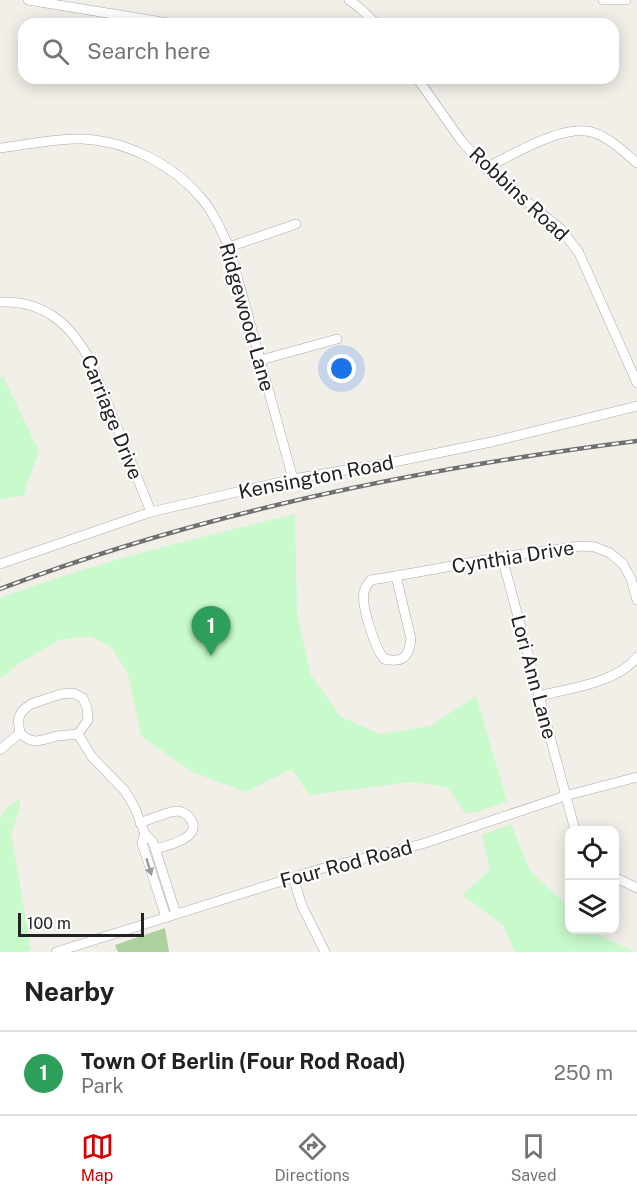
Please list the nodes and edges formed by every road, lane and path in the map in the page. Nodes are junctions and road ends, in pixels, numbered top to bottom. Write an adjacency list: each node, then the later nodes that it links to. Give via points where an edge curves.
1 (28, 0): 5 (street)
2 (348, 0): 7 (street)
3 (603, 0): 4 (street)
4 (626, 0)
5 (60, 2): 6 (street)
6 (143, 18)
7 (370, 18)
8 (421, 84): 11 (street, Robbins Road)
9 (0, 148): 13 (street, Ridgewood Lane, via 81,139 106,141 135,150 182,178 202,199)
10 (637, 163): 11 (street, via 609,140 577,130 559,133)
11 (485, 168): 17 (street, Robbins Road, via 561,229 579,253)
12 (296, 224): 13 (street)
13 (229, 247): 16 (street, Ridgewood Lane)
14 (0, 302): 20 (street, Carriage Drive, via 48,312 80,340)
15 (337, 339): 16 (street)
16 (261, 360): 19 (street, Ridgewood Lane)
17 (637, 383)
18 (637, 406): 19 (street, Kensington Road, via 491,442)
19 (292, 479): 20 (street, Kensington Road)
20 (151, 512): 22 (street, Kensington Road)
21 (502, 557): 23 (street, Cynthia Drive); 24 (street, Cynthia Drive, via 596,547 623,564); 26 (street, Lori Ann Lane)
22 (0, 564)
23 (396, 576): 23 (street, Cynthia Drive, via 371,580 363,600 377,651 384,659 394,661 404,658 411,639)
24 (637, 600)
25 (637, 657): 26 (street, via 626,670 611,677)
26 (539, 696): 31 (street, Lori Ann Lane)
27 (20, 733): 28 (street, via 38,742); 28 (street, via 18,720 31,704 73,693 83,698 87,708 88,720); 29 (street)
28 (78, 734): 32 (street, via 92,757 125,791)
29 (0, 750)
30 (637, 777): 31 (street, Four Rod Road)
31 (565, 796): 33 (street, Lori Ann Lane); 36 (street, Four Rod Road, via 422,844)
32 (140, 823): 34 (street); 35 (street, via 177,811 191,819 189,836)
33 (574, 826)
34 (145, 834): 35 (street); 40 (street, one-way to 40, via 142,843)
35 (155, 849): 39 (street)
36 (293, 877): 39 (street, Four Rod Road); 42 (street, via 302,906)
37 (619, 879): 38 (street)
38 (637, 888)
39 (176, 914): 40 (street, Four Rod Road)
40 (166, 917): 41 (street, Four Rod Road)
41 (56, 952)
42 (325, 952)

